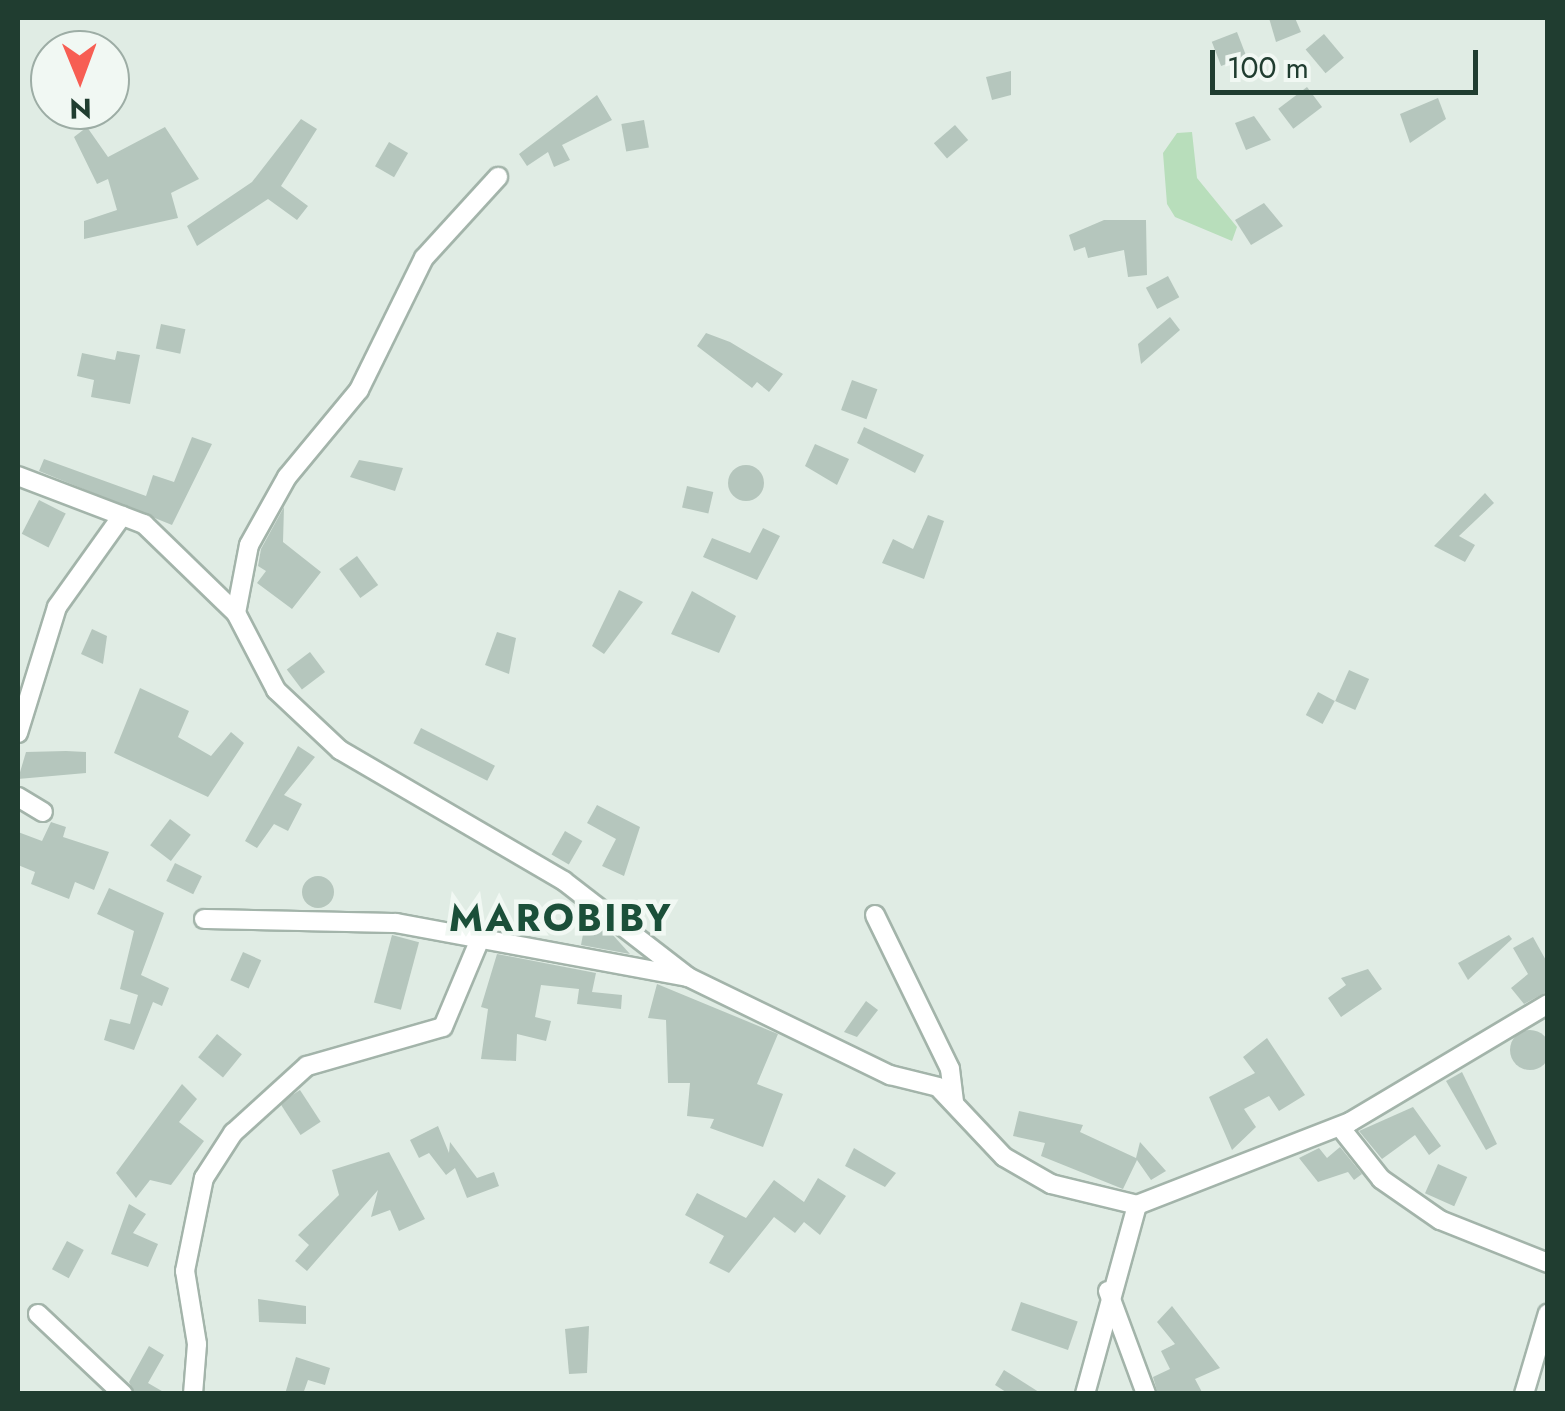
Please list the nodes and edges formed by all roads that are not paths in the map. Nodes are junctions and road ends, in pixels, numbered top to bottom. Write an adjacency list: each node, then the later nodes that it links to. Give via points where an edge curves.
1 (498, 177): 4 (street, via 424,258 359,390 287,478 250,546)
2 (18, 476): 3 (street)
3 (122, 516): 4 (street, via 187,556); 5 (street, via 57,607)
4 (236, 613): 11 (street, via 276,690 340,750 564,880)
5 (18, 733)
6 (18, 798): 7 (street)
7 (43, 812)
8 (875, 915): 13 (street, via 950,1068)
9 (204, 919): 10 (street, via 396,923)
10 (480, 939): 11 (street); 21 (street, via 443,1027 307,1066 233,1132 204,1178 184,1272 197,1344)
11 (688, 977): 13 (street)
12 (1548, 1004): 14 (street)
13 (954, 1102): 15 (street, via 1004,1157 1051,1184)
14 (1340, 1126): 15 (street); 16 (street, via 1381,1179 1440,1220)
15 (1137, 1204): 17 (street)
16 (1548, 1263)
17 (1107, 1288): 22 (street); 23 (street)
18 (1548, 1313): 24 (street)
19 (38, 1314): 20 (street)
20 (124, 1394)
21 (194, 1394)
22 (1085, 1394)
23 (1146, 1394)
24 (1524, 1394)

